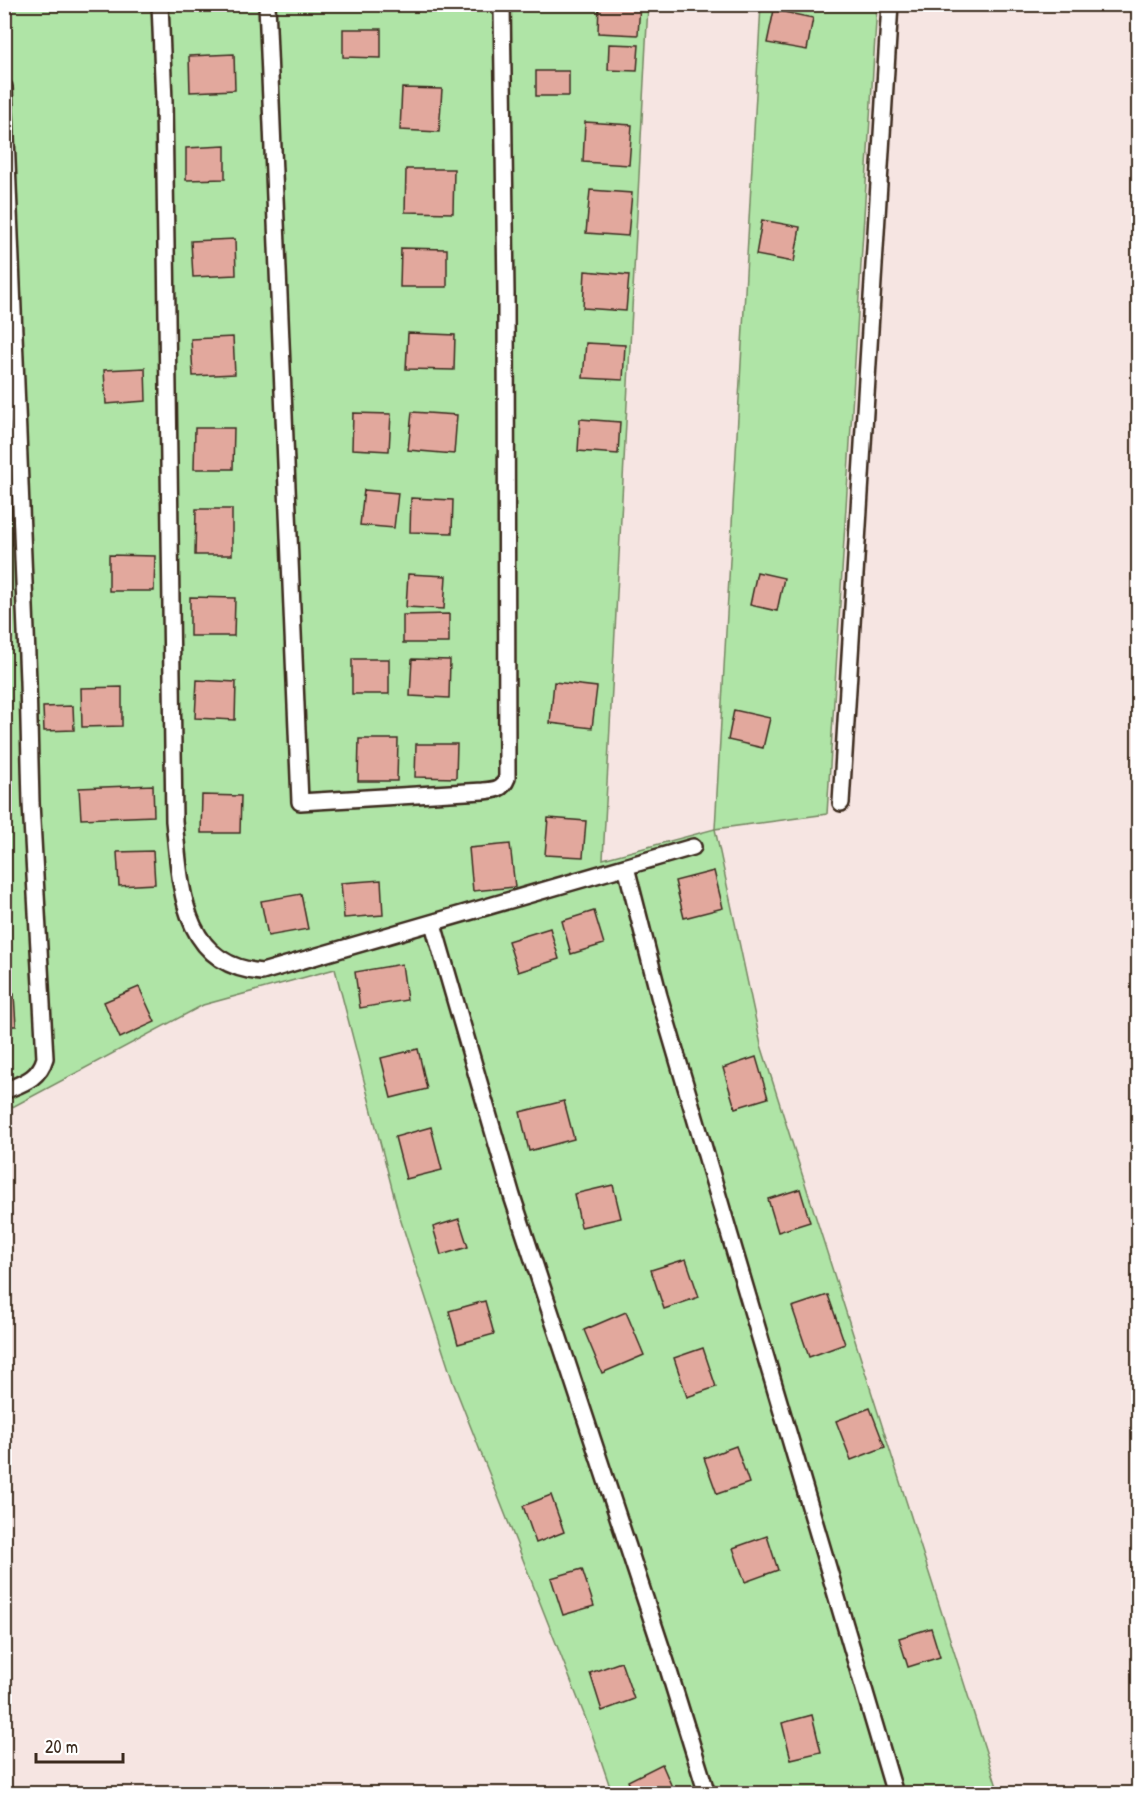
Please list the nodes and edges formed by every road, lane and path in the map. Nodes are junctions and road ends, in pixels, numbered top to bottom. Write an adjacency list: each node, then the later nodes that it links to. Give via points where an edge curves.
1 (160, 4): 9 (lane, via 174,821 189,918 212,954 244,971 262,972)
2 (267, 4): 3 (lane, via 300,802 496,790 507,778)
3 (502, 4)
4 (890, 4): 6 (lane)
5 (4, 87): 10 (lane, via 31,803 45,1058 37,1076)
6 (841, 803)
7 (693, 847): 8 (lane)
8 (626, 867): 9 (lane); 12 (lane, via 659,996)
9 (433, 924): 11 (lane, via 512,1196)
10 (4, 1091)
11 (706, 1794)
12 (895, 1794)

